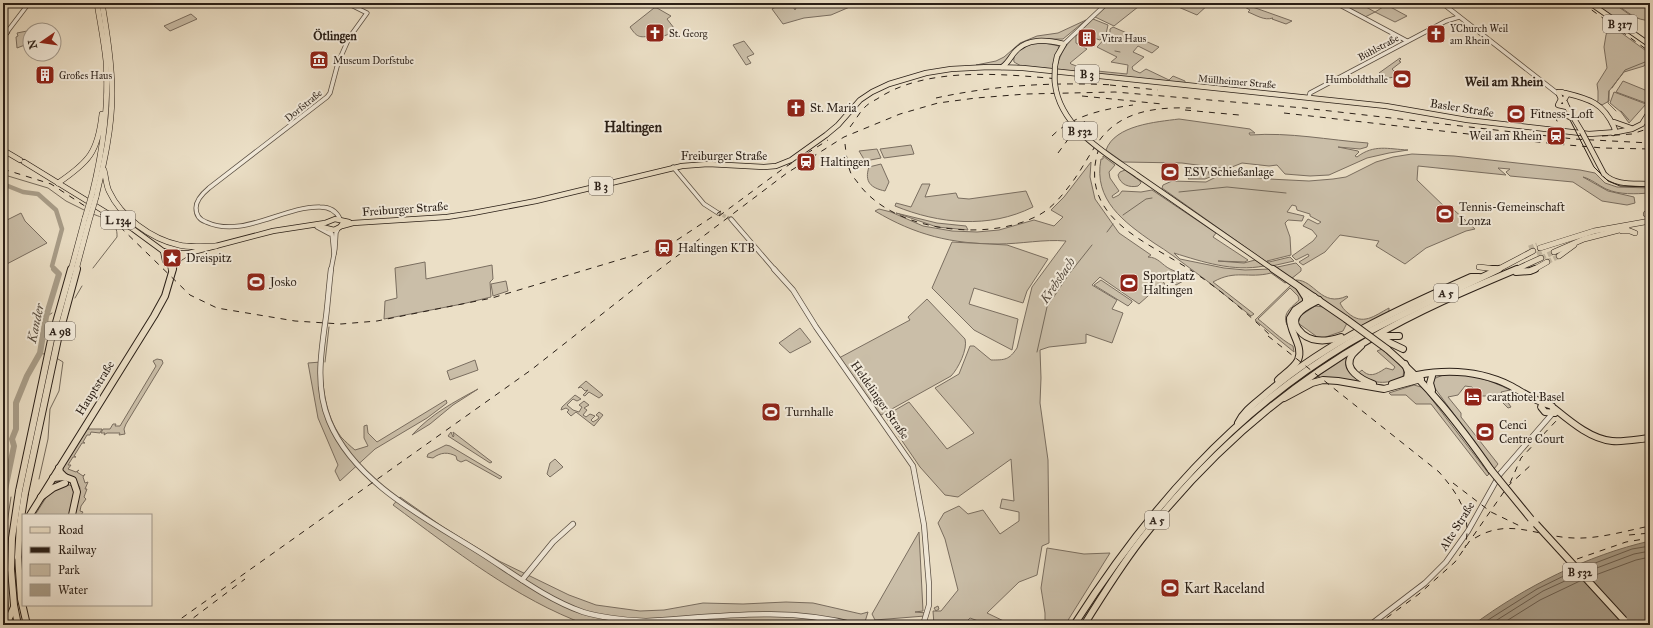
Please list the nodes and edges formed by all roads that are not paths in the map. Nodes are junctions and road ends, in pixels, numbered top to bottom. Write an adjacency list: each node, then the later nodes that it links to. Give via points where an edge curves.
1 (29, 3): 10 (street)
2 (97, 3): 19 (highway, A 98)
3 (102, 3): 27 (highway, A 98, via 112,94)
4 (347, 3): 32 (street, Dorfstraße, via 366,13 349,38 328,95 203,193 196,213 207,224 223,228 318,207)
5 (1107, 3): 12 (street)
6 (1336, 3): 14 (street)
7 (1442, 3): 9 (street)
8 (1590, 3): 16 (main road, B 317)
9 (1459, 16): 14 (street, Bühlstraße); 18 (street)
10 (5, 31): 11 (main road)
11 (3, 37)
12 (1067, 40): 13 (street); 15 (street)
13 (1054, 41): 15 (main road); 17 (main road, via 1027,43 1017,50)
14 (1407, 41): 21 (street, Bühlstraße, via 1310,93)
15 (1064, 44): 61 (main road, B 532, bridge, via 1057,56 1054,83 1073,124 1098,148)
16 (1650, 45)
17 (1011, 63): 21 (main road, Müllheimer Straße / B 3, via 1023,68); 28 (main road, Freiburger Straße / B 3, via 1002,67 951,69 903,79 872,92 853,106 834,128 784,163 766,167 703,164)
18 (1559, 92): 20 (main road); 22 (main road, via 1561,99 1558,104)
19 (107, 95): 29 (highway, via 99,141 79,168); 31 (highway, A 98)
20 (1566, 95): 22 (main road); 24 (main road, via 1578,96 1602,108)
21 (1309, 97): 24 (main road, Basler Straße / B 3, via 1401,108 1474,121 1584,133)
22 (1565, 107): 30 (main road, bridge, via 1571,113 1609,180)
23 (1650, 111): 25 (main road, B 3, via 1641,124)
24 (1617, 127): 25 (main road, B 3); 25 (main road)
25 (1632, 128)
26 (3, 150): 29 (main road, L 134)
27 (103, 166): 31 (highway, A 98); 45 (highway, via 113,197 141,226 174,244)
28 (673, 167): 33 (street, via 704,204); 37 (main road, Freiburger Straße / B 3, via 464,215)
29 (58, 183): 46 (main road, L 134)
30 (1650, 184)
31 (94, 195): 85 (highway, A 98, bridge)
32 (336, 212): 34 (street); 37 (street)
33 (718, 213)
34 (330, 220): 37 (main road); 39 (main road); 40 (main road)
35 (731, 220): 102 (street, Heldelinger Straße, via 792,290 913,466 924,525 929,585 929,605)
36 (1650, 222): 38 (highway); 41 (highway)
37 (341, 224): 40 (main road); 50 (street, via 336,233)
38 (1630, 224): 38 (highway, via 1596,232 1540,248 1555,238 1589,228)
39 (312, 225): 40 (main road); 43 (street); 45 (main road, via 273,231)
40 (327, 229): 43 (street)
41 (1603, 233): 42 (highway, via 1627,230); 44 (highway)
42 (1636, 233)
43 (331, 236): 50 (street)
44 (1578, 241): 47 (highway); 51 (highway)
45 (216, 246): 52 (main road)
46 (163, 251): 49 (main road, L 134); 53 (main road)
47 (1554, 252)
48 (1535, 253): 55 (highway, A 5); 55 (highway, A 5, via 1524,251); 59 (highway, A 5)
49 (172, 254): 52 (main road); 53 (main road)
50 (334, 254): 93 (street, via 320,357 320,388 324,408 335,435 376,484)
51 (1560, 256)
52 (178, 258): 53 (main road); 58 (main road, Hauptstraße)
53 (167, 260): 58 (main road)
54 (1547, 262): 59 (highway, via 1530,271)
55 (1509, 264): 57 (highway, A 5)
56 (1479, 267): 57 (highway)
57 (1498, 269): 60 (highway, A 5)
58 (171, 270): 82 (main road, Hauptstraße, via 164,296 154,316)
59 (1501, 276): 65 (highway, A 5)
60 (1481, 277): 64 (highway, via 1471,277); 80 (highway, A 5, via 1411,309 1347,344 1282,388)
61 (1298, 286): 62 (main road, B 532); 63 (highway, via 1305,295)
62 (1316, 299): 63 (highway); 64 (highway, via 1296,316 1295,324 1302,334 1323,341); 69 (main road, B 532, bridge)
63 (1306, 302): 74 (highway, via 1290,317 1290,328 1299,347 1299,358)
64 (1356, 332): 74 (highway, via 1299,368)
65 (1375, 335): 66 (highway); 67 (highway, A 5)
66 (1399, 336)
67 (1365, 341): 68 (highway, via 1382,339); 73 (highway, via 1350,360 1352,370 1359,378 1380,385); 76 (highway, A 5)
68 (1403, 349)
69 (1405, 364): 71 (main road, B 532); 73 (highway)
70 (1440, 372): 71 (main road); 72 (main road); 77 (main road, via 1456,370 1481,374 1528,396)
71 (1420, 376): 72 (main road); 73 (highway); 75 (main road, B 532); 76 (highway, via 1384,389 1344,381 1322,380 1310,383 1290,396)
72 (1432, 376): 75 (main road)
73 (1407, 378)
74 (1269, 391): 80 (highway, via 1240,417)
75 (1432, 392): 97 (main road, B 532, bridge, via 1536,524)
76 (1280, 398): 104 (highway, A 5, via 1208,462 1170,504 1118,571)
77 (1542, 407): 78 (main road); 78 (main road, via 1551,405); 79 (street)
78 (1554, 413): 79 (street, Alte Straße); 81 (main road, via 1607,441)
79 (1544, 422): 105 (street, Alte Straße, via 1500,474 1468,531 1446,562 1414,592)
80 (1237, 425): 103 (highway, A 5, via 1187,474 1149,517)
81 (1650, 438)
82 (59, 468): 83 (main road, Hauptstraße); 84 (highway)
83 (53, 478): 84 (highway); 86 (main road, Hauptstraße)
84 (65, 480): 86 (highway); 88 (highway, via 74,484 77,492)
85 (22, 492): 92 (highway, A 98, bridge); 95 (highway, A 98, bridge, via 12,538)
86 (41, 497): 87 (main road, Hauptstraße)
87 (31, 514)
88 (72, 514)
89 (573, 524): 93 (street, via 553,542)
90 (22, 528): 91 (main road)
91 (3, 558)
92 (20, 559): 94 (highway, A 98)
93 (522, 580): 101 (street, via 584,612 624,620 654,621 795,613)
94 (22, 594)
95 (14, 605): 98 (highway); 99 (highway, A 98)
96 (25, 609): 100 (highway, A 98)
97 (1626, 622)
98 (6, 625)
99 (18, 625)
100 (27, 625)
101 (855, 625)
102 (923, 625)
103 (1074, 625)
104 (1084, 625)
105 (1370, 625)

